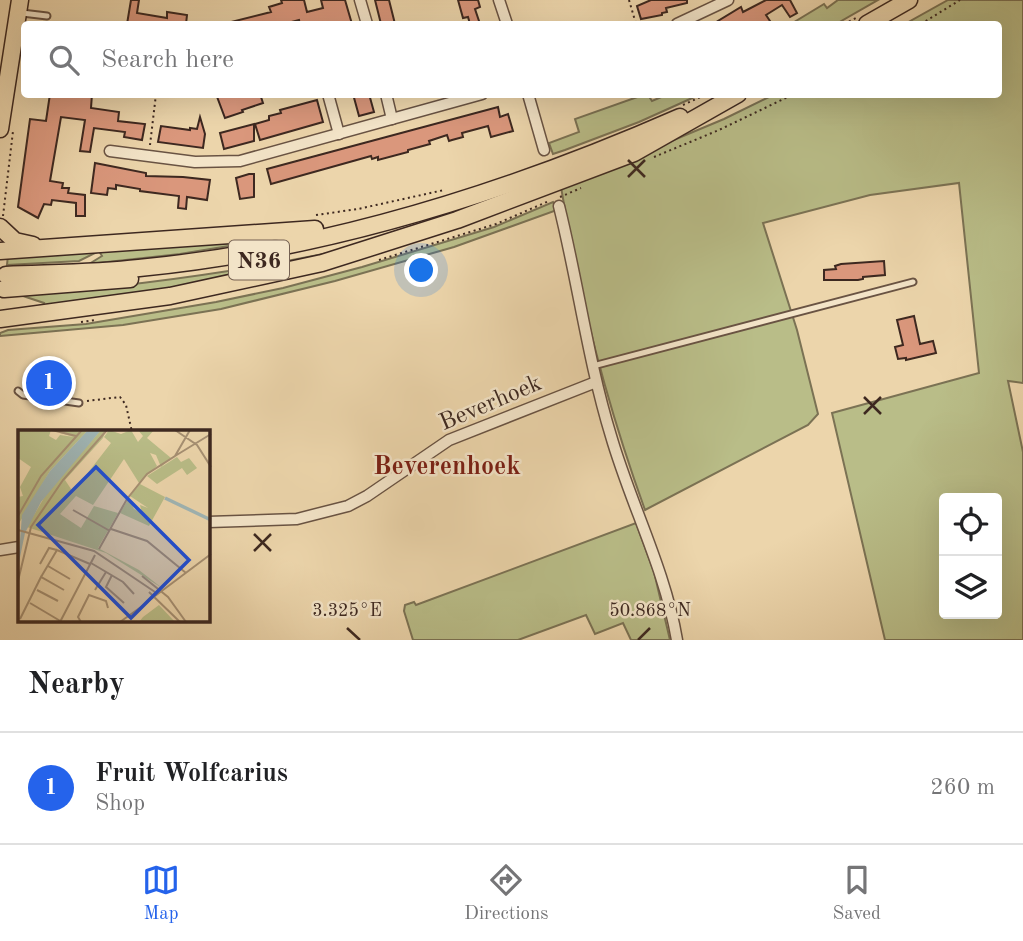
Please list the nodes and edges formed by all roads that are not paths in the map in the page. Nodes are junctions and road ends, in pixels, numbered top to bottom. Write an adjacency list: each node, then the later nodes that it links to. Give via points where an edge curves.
1 (360, 0): 7 (street)
2 (499, 0): 8 (street)
3 (728, 0): 9 (street)
4 (909, 0): 10 (main road)
5 (19, 6): 6 (lane); 11 (main road)
6 (47, 16)
7 (366, 21)
8 (506, 21)
9 (683, 21)
10 (872, 21)
11 (18, 51): 19 (main road)
12 (329, 98): 20 (street)
13 (387, 98): 18 (street)
14 (468, 98): 18 (street)
15 (529, 98): 21 (street)
16 (722, 98): 25 (main road, N36, via 561,167)
17 (711, 101): 23 (main road, N36, via 634,153)
18 (392, 119): 20 (street)
19 (7, 126)
20 (339, 134): 22 (street, via 225,163)
21 (544, 150)
22 (110, 151)
23 (508, 200): 25 (main road, N36, via 382,234 236,265 118,280 5,282 235,255); 30 (main road, via 280,273 170,296)
24 (559, 206): 31 (street)
25 (410, 214): 27 (main road, via 299,231)
26 (3, 225): 27 (main road, via 9,237 22,244)
27 (49, 247): 28 (main road)
28 (0, 251)
29 (914, 282): 31 (lane)
30 (0, 318)
31 (593, 366): 32 (street)
32 (596, 382): 35 (street, Beverhoek, via 449,440 348,506 298,519); 38 (street, via 611,439 666,592)
33 (18, 391): 34 (lane)
34 (79, 403)
35 (210, 522)
36 (18, 547): 37 (street)
37 (0, 550)
38 (677, 640)

